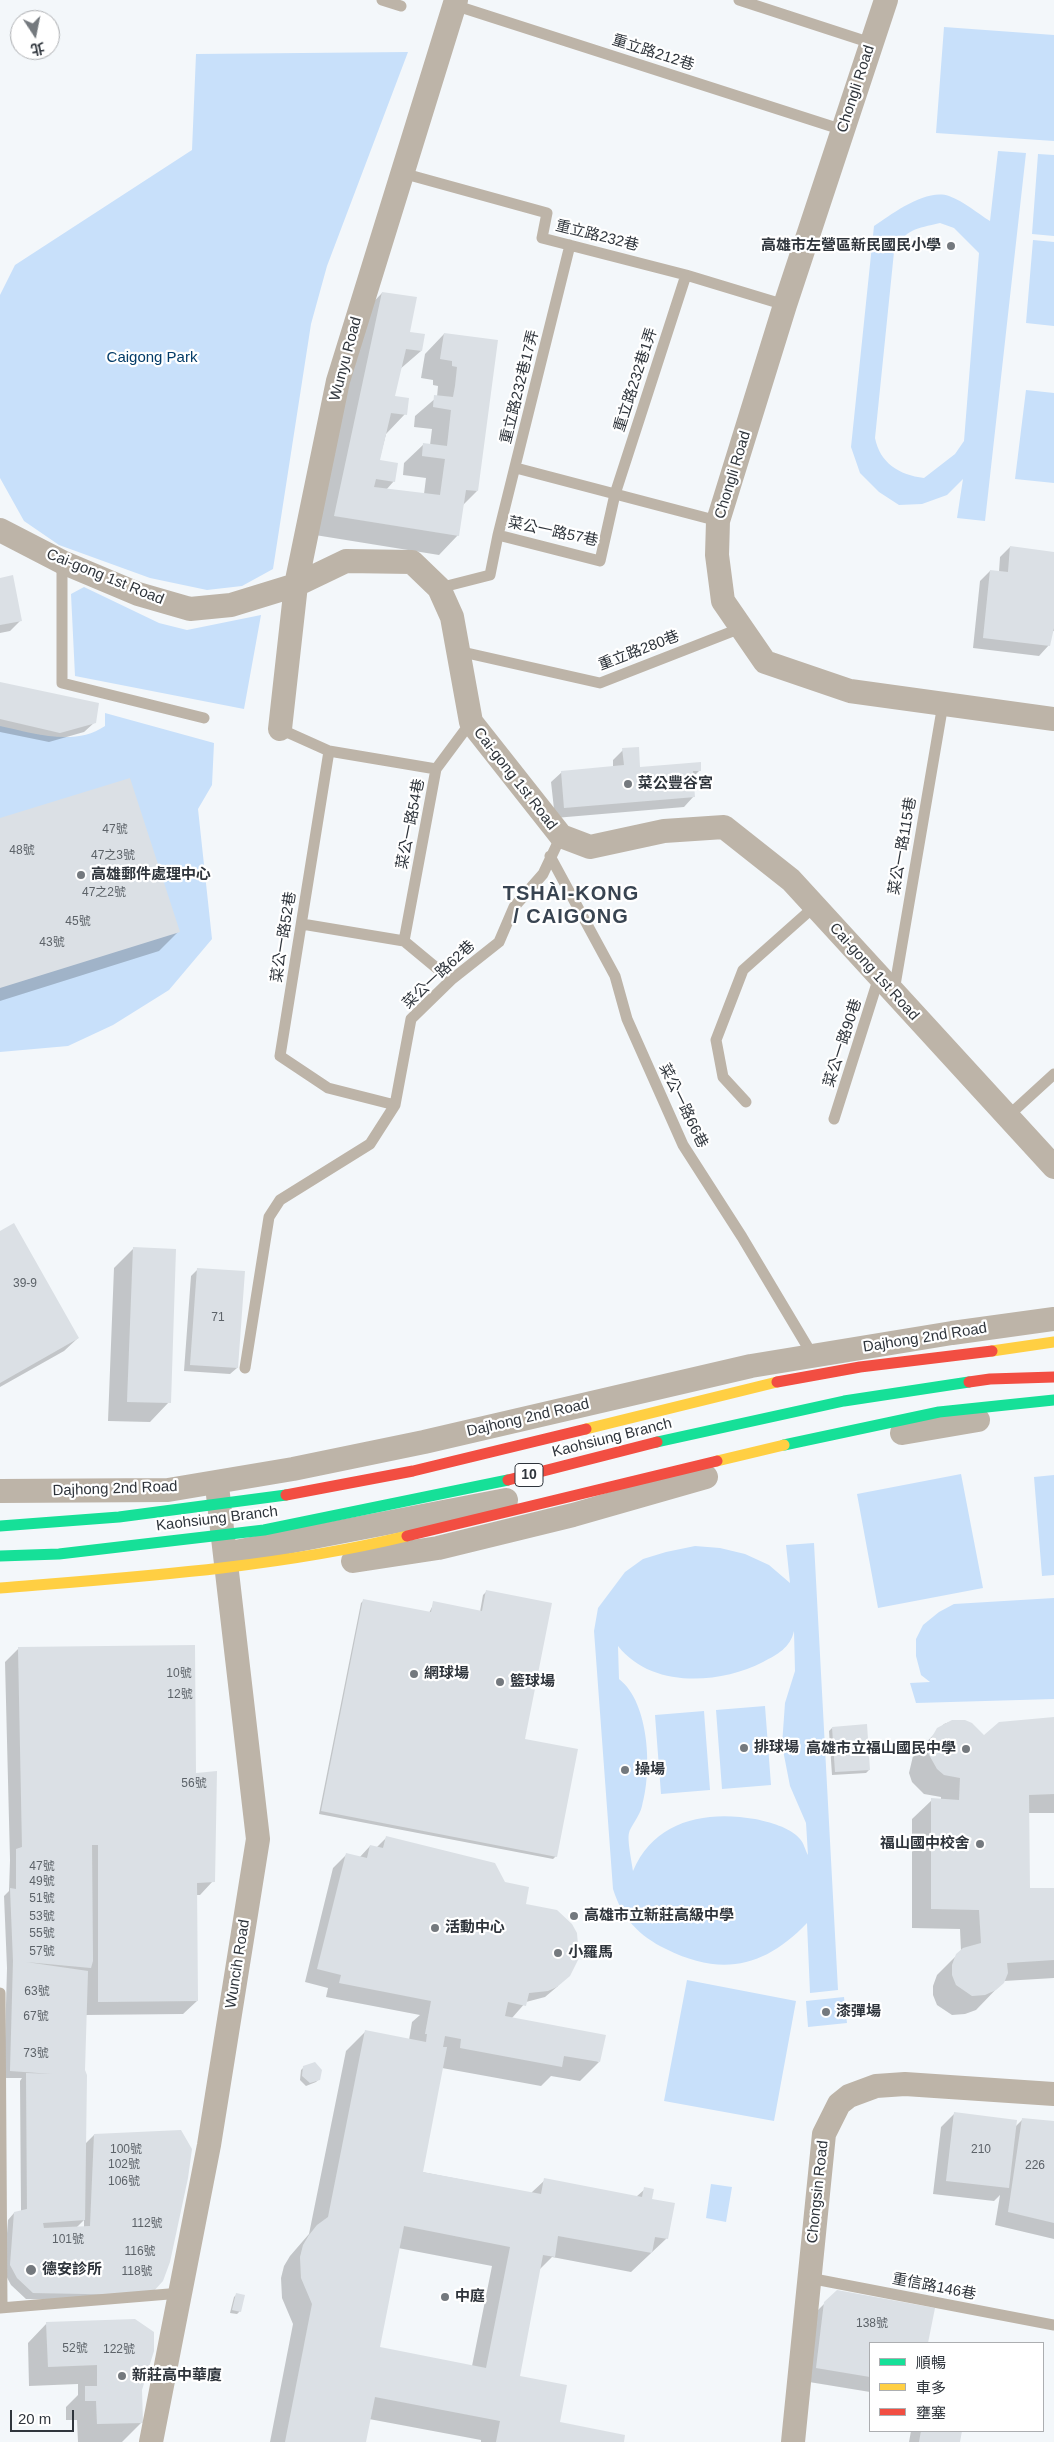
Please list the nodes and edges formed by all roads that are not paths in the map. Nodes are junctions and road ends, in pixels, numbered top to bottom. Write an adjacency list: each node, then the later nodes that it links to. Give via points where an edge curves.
1 (382, 0): 5 (lane)
2 (739, 0): 6 (lane)
3 (886, 0): 6 (street, Chongli Road)
4 (455, 3): 7 (lane, 重立路212巷); 8 (street, Wunyu Road)
5 (401, 6)
6 (871, 43): 7 (street, Chongli Road)
7 (842, 130): 11 (street, Chongli Road)
8 (402, 172): 9 (lane, 重立路232巷, via 547,213 542,238); 18 (street, Wunyu Road, via 338,381)
9 (570, 245): 10 (lane, 重立路232巷); 12 (lane, 重立路232巷17弄)
10 (686, 275): 11 (lane, 重立路232巷); 13 (lane, 重立路232巷1弄)
11 (785, 305): 14 (street, Chongli Road)
12 (516, 468): 13 (lane); 16 (lane, 重立路232巷17弄)
13 (615, 494): 14 (lane); 16 (lane, 菜公一路57巷, via 600,561)
14 (718, 521): 20 (street, Chongli Road, via 716,555 723,601)
15 (0, 530): 17 (street, Cai-gong 1st Road)
16 (498, 535): 19 (lane, 菜公一路57巷, via 490,575)
17 (62, 562): 18 (street, Cai-gong 1st Road, via 138,594 190,609 231,605); 23 (lane, via 62,683)
18 (296, 585): 19 (street, Cai-gong 1st Road, via 346,561 412,562); 26 (street, Wunyu Road)
19 (438, 588): 21 (street, Cai-gong 1st Road, via 452,617)
20 (741, 628): 21 (lane, 重立路280巷, via 600,683); 22 (street, Chongli Road, via 765,662 850,691)
21 (458, 652): 25 (street, Cai-gong 1st Road)
22 (942, 704): 24 (street, Chongli Road); 34 (lane, 菜公一路115巷)
23 (204, 718)
24 (1054, 720)
25 (471, 722): 28 (lane, 菜公一路54巷); 29 (street, Cai-gong 1st Road)
26 (280, 729): 27 (lane)
27 (330, 751): 28 (lane); 31 (lane, 菜公一路52巷)
28 (436, 769): 32 (lane, 菜公一路54巷)
29 (555, 846): 30 (street, Cai-gong 1st Road, via 590,847 664,831 724,827 790,880); 33 (lane, 菜公一路62巷, via 543,874 514,907 499,942); 45 (lane, 菜公一路66巷, via 615,976 627,1019 683,1145)
30 (815, 906): 34 (street, Cai-gong 1st Road); 36 (lane, via 744,970 716,1040 723,1078)
31 (302, 924): 32 (lane); 37 (lane, 菜公一路52巷, via 280,1056 328,1088)
32 (404, 941): 33 (lane)
33 (452, 980): 37 (lane, 菜公一路62巷, via 411,1019)
34 (887, 985): 38 (street, Cai-gong 1st Road); 39 (lane, 菜公一路90巷)
35 (1054, 1074): 38 (lane)
36 (746, 1102)
37 (395, 1105): 46 (lane, 菜公一路62巷, via 370,1144 280,1200 269,1217)
38 (1007, 1117): 40 (street, Cai-gong 1st Road)
39 (834, 1119)
40 (1054, 1166)
41 (1054, 1319): 45 (street, Dajhong 2nd Road)
42 (1054, 1342): 44 (highway)
43 (1054, 1349): 44 (highway, Kaohsiung Branch / 10)
44 (992, 1351): 54 (highway, Kaohsiung Branch / 10, bridge, via 841,1370 665,1407 470,1458 263,1500)
45 (813, 1356): 51 (street, Dajhong 2nd Road, via 751,1366 424,1442)
46 (245, 1368)
47 (1054, 1377): 57 (highway, Kaohsiung Branch / 10, bridge, via 990,1379 844,1401 681,1436 482,1487 264,1530 59,1554)
48 (1054, 1389): 56 (street, via 951,1403 505,1500)
49 (1054, 1400): 60 (highway, bridge, via 939,1412 784,1444 358,1548 161,1574)
50 (1054, 1412): 58 (street, via 1004,1415 795,1451 573,1514 438,1548)
51 (216, 1482): 52 (street, Dajhong 2nd Road, via 168,1490); 56 (street, Wuncih Road)
52 (0, 1491)
53 (0, 1517): 54 (highway, bridge)
54 (48, 1524): 55 (highway, Kaohsiung Branch / 10, bridge)
55 (0, 1526)
56 (226, 1554): 58 (street, Wuncih Road); 59 (street)
57 (0, 1556)
58 (228, 1579): 59 (street); 64 (street, Wuncih Road, via 258,1839 210,2144)
59 (106, 1581): 60 (street)
60 (0, 1588)
61 (0, 1993): 65 (lane)
62 (1054, 2094): 63 (street, Chongsin Road, via 905,2084 876,2086 848,2096 839,2104 824,2134)
63 (809, 2278): 66 (lane, 重信路146巷); 68 (street, Chongsin Road)
64 (181, 2293): 65 (lane); 67 (street, Wuncih Road)
65 (1, 2308)
66 (1054, 2325)
67 (151, 2442)
68 (793, 2442)

